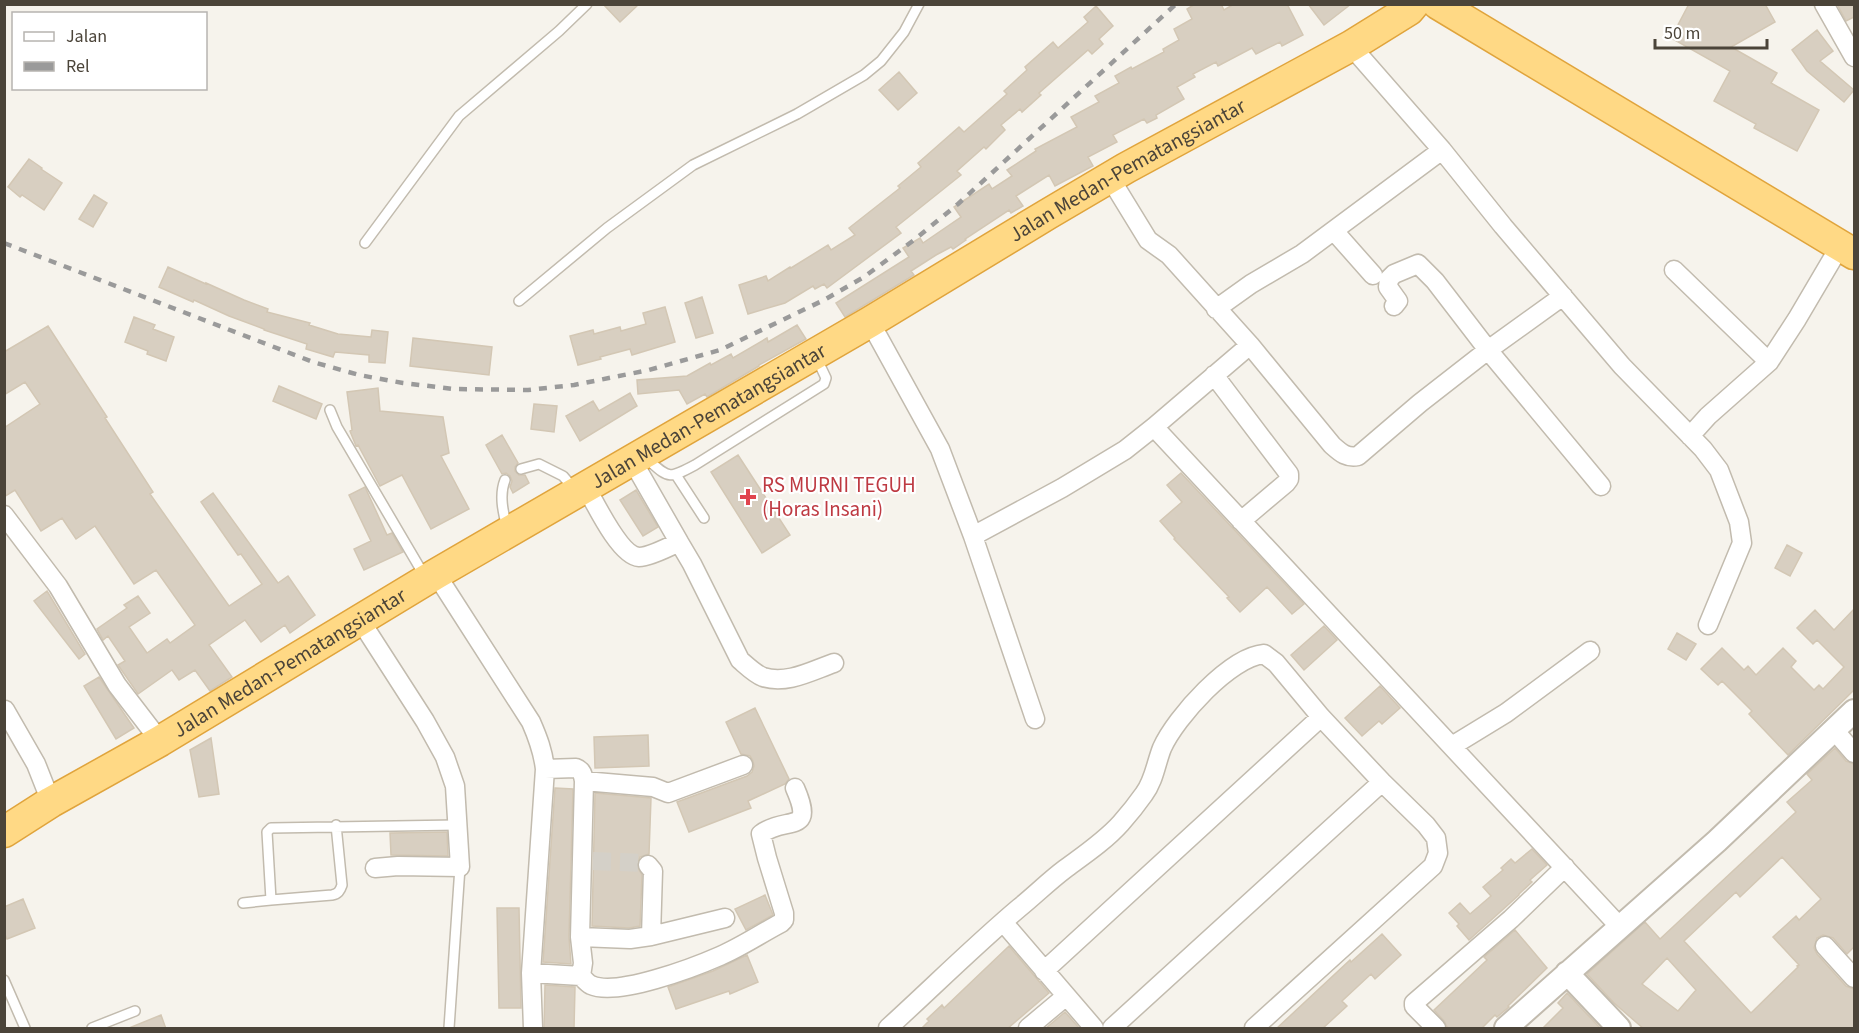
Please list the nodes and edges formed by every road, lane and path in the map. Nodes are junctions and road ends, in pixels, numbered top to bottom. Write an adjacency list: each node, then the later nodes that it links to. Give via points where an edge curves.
1 (587, 4): 12 (lane, via 459,116)
2 (919, 4): 17 (lane, via 904,32 864,75 797,114 693,165 607,228)
3 (1438, 4): 13 (highway)
4 (1473, 4): 13 (highway)
5 (1824, 4): 8 (street)
6 (1418, 6): 7 (highway, Jalan Medan-Pematangsiantar)
7 (1351, 46): 9 (street); 10 (highway, Jalan Medan-Pematangsiantar)
8 (1854, 57)
9 (1443, 150): 11 (street); 16 (street)
10 (1110, 178): 19 (street, via 1148,240 1169,255); 20 (highway, Jalan Medan-Pematangsiantar)
11 (1334, 231): 15 (street); 19 (street)
12 (365, 243)
13 (1850, 244): 24 (street)
14 (1674, 270): 24 (street)
15 (1373, 275)
16 (1563, 296): 22 (street); 28 (street, via 1622,366)
17 (519, 301)
18 (1394, 306): 22 (street, via 1398,301 1388,287 1389,279 1418,264)
19 (1216, 309): 21 (street)
20 (870, 322): 23 (highway, Jalan Medan-Pematangsiantar); 39 (street, via 940,449)
21 (1250, 345): 22 (street, via 1332,445 1349,457 1358,456); 25 (street)
22 (1488, 350): 33 (street)
23 (815, 354): 29 (highway, Jalan Medan-Pematangsiantar); 31 (lane, via 826,378 824,384)
24 (1769, 362): 28 (street)
25 (1214, 375): 27 (street); 37 (street, via 1289,474 1286,483)
26 (330, 410): 41 (lane)
27 (1154, 427): 37 (street); 39 (street, via 1071,483)
28 (1690, 436): 43 (street, via 1719,470 1739,522 1742,543)
29 (637, 457): 31 (lane, via 669,476); 34 (highway, Jalan Medan-Pematangsiantar); 40 (street)
30 (521, 469): 34 (lane, via 539,464)
31 (676, 475): 36 (lane)
32 (506, 480): 38 (lane, via 503,508)
33 (1601, 486)
34 (582, 490): 38 (highway, Jalan Medan-Pematangsiantar); 40 (street, via 633,556 648,555)
35 (4, 515): 51 (street, via 58,586 117,685)
36 (704, 518)
37 (1242, 521): 52 (street)
38 (508, 533): 41 (highway, Jalan Medan-Pematangsiantar)
39 (973, 536): 49 (street)
40 (678, 542): 45 (street, via 740,660 751,669 762,677 779,680)
41 (431, 577): 42 (highway, Jalan Medan-Pematangsiantar); 55 (street, via 531,722 540,742)
42 (360, 620): 51 (highway, Jalan Medan-Pematangsiantar); 61 (street, via 445,757 455,786)
43 (1708, 625)
44 (1590, 651): 52 (street, via 1506,713)
45 (834, 663)
46 (5, 710): 59 (street, via 36,764)
47 (1854, 711): 50 (street)
48 (1321, 717): 57 (street); 70 (street, via 1269,657 1254,655 1236,665 1174,728 1162,747 1146,791 1121,824); 76 (street)
49 (1035, 718)
50 (1834, 730): 53 (street); 71 (street)
51 (160, 741): 59 (highway, Jalan Medan-Pematangsiantar)
52 (1452, 746): 65 (street)
53 (1854, 753)
54 (743, 765): 56 (street, via 668,793 653,787)
55 (544, 769): 56 (street, via 580,770); 77 (street)
56 (584, 781): 73 (street, via 587,861)
57 (1382, 782): 90 (street); 91 (street, via 1436,838 1438,853 1433,866)
58 (795, 788): 79 (street, via 802,816 761,834 784,913 781,923 720,956 631,986 598,987)
59 (51, 802): 62 (highway, Jalan Medan-Pematangsiantar)
60 (336, 825): 61 (lane); 67 (lane, via 342,875 338,894); 67 (lane, via 269,829)
61 (457, 825): 64 (street)
62 (4, 832)
63 (648, 865): 72 (street, via 653,871)
64 (460, 867): 66 (street); 85 (lane)
65 (1566, 867): 71 (street); 92 (street, via 1414,1003)
66 (375, 868)
67 (271, 900): 68 (lane)
68 (243, 903)
69 (725, 918): 72 (street)
70 (1003, 922): 76 (street); 87 (street)
71 (1620, 927): 78 (street)
72 (651, 936): 73 (street)
73 (580, 937): 79 (street)
74 (1825, 946): 75 (street)
75 (1852, 968)
76 (1044, 971): 81 (street)
77 (531, 973): 79 (street); 86 (street)
78 (1567, 974): 93 (street); 94 (street)
79 (581, 976)
80 (4, 980): 83 (lane)
81 (1065, 997): 88 (street); 89 (street)
82 (135, 1011): 84 (lane)
83 (25, 1029)
84 (92, 1029)
85 (449, 1029)
86 (533, 1029)
87 (888, 1029)
88 (1028, 1029)
89 (1094, 1029)
90 (1112, 1029)
91 (1254, 1029)
92 (1436, 1029)
93 (1506, 1029)
94 (1618, 1029)

